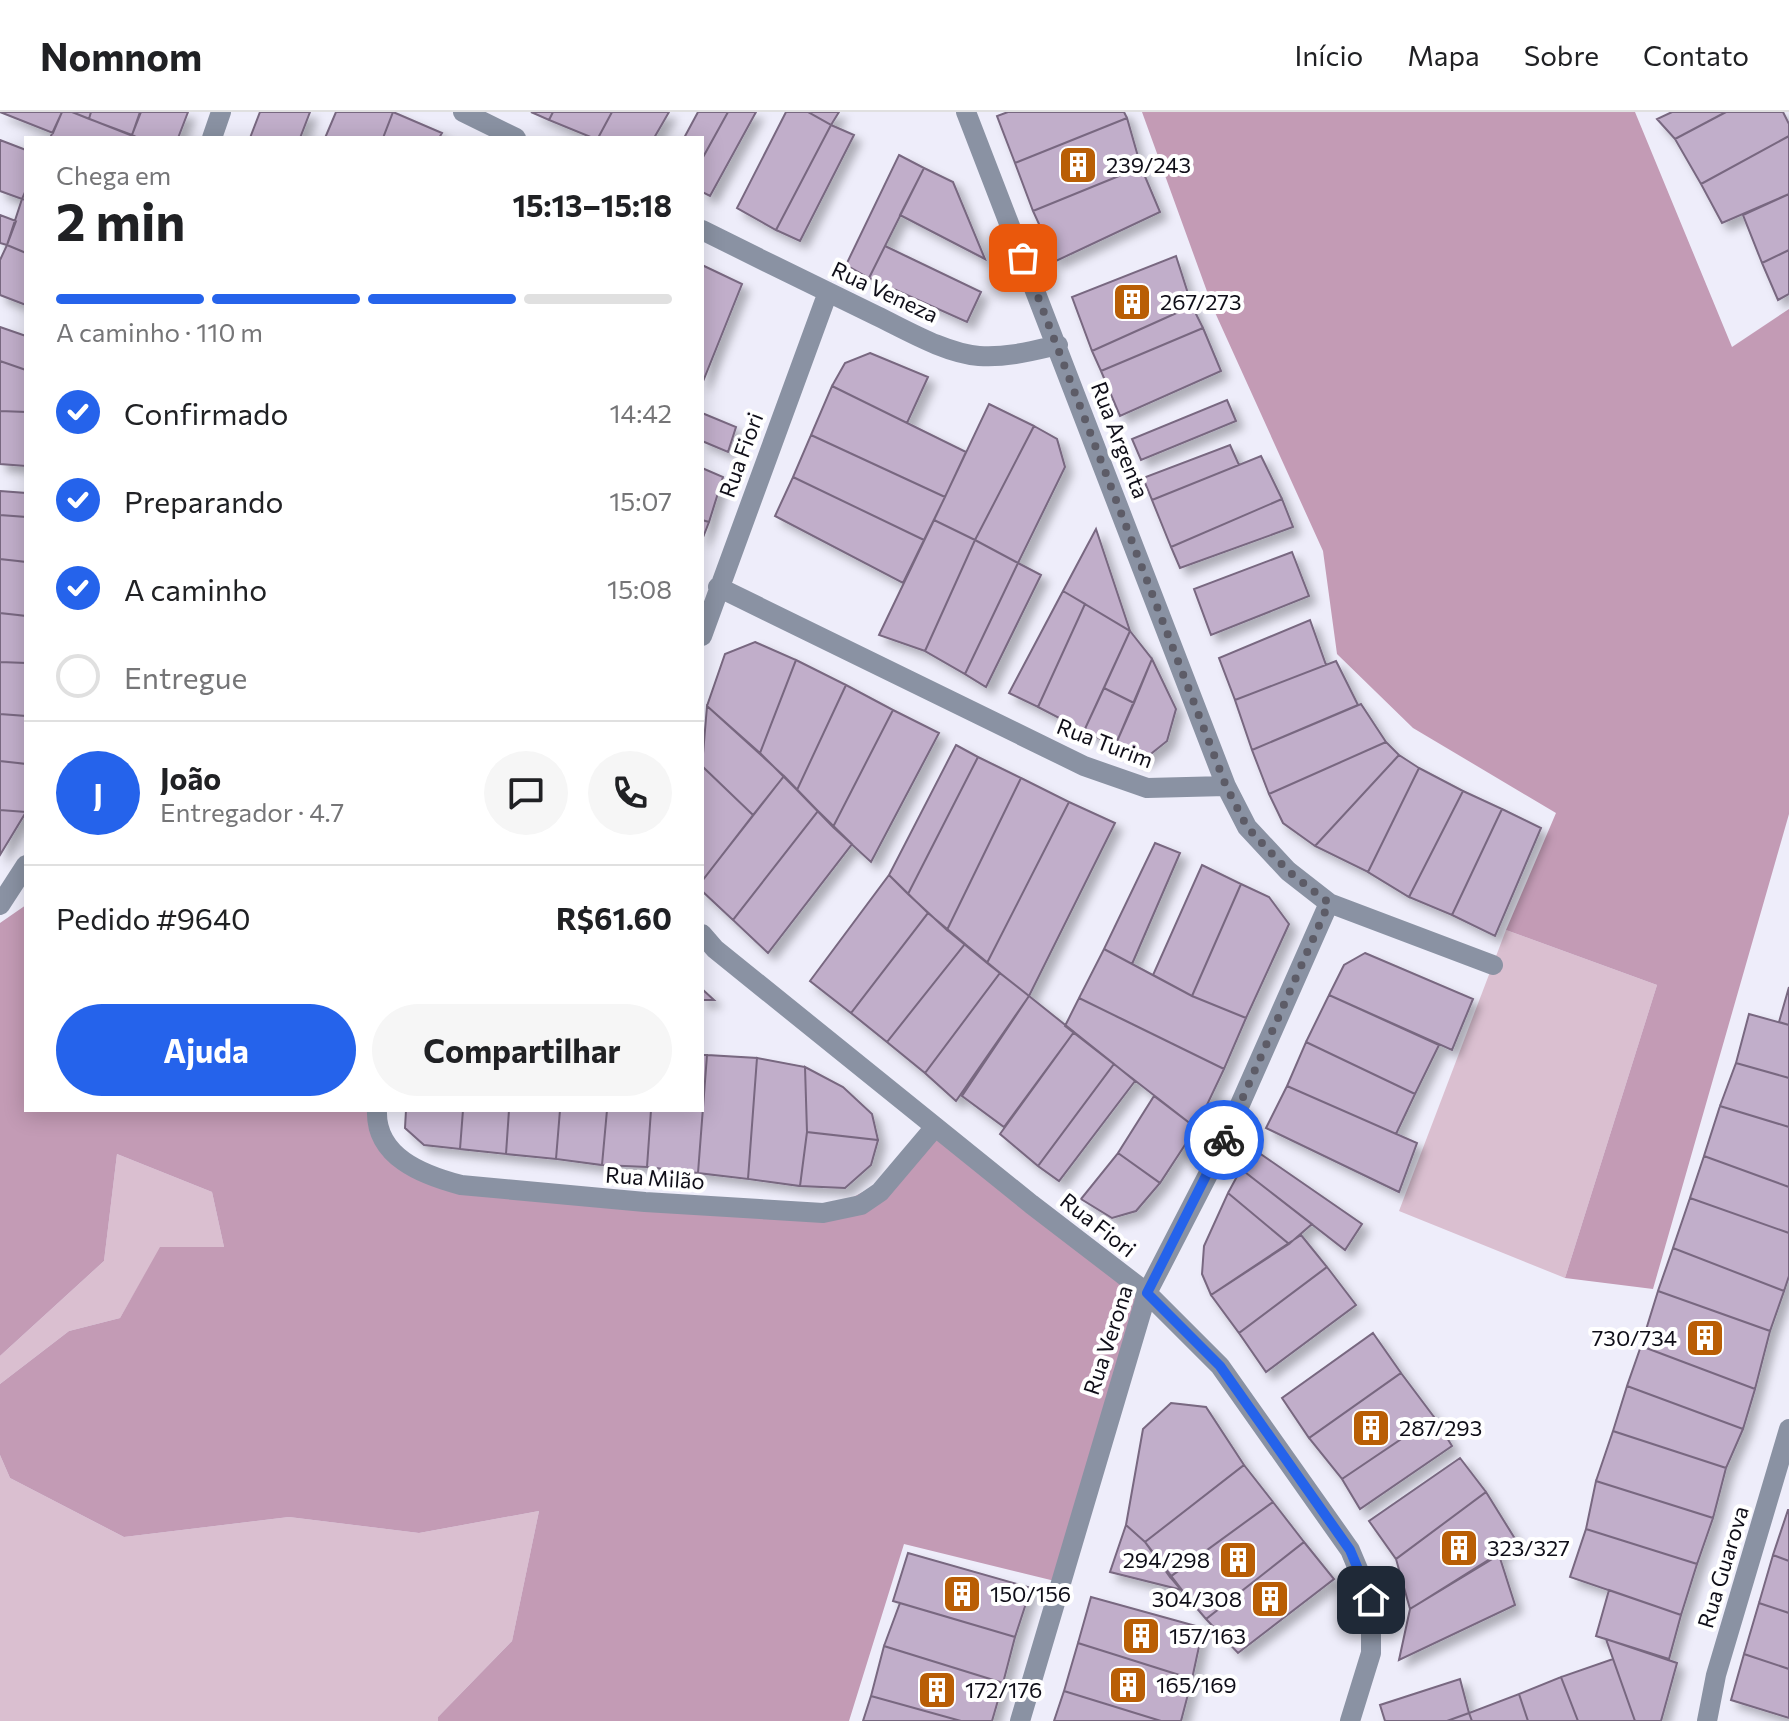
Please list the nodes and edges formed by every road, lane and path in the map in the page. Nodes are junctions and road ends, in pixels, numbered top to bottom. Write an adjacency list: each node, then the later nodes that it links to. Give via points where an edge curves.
1 (221, 112): 4 (street)
2 (463, 112): 5 (street)
3 (966, 112): 8 (street, Rua Argenta)
4 (213, 136)
5 (512, 136)
6 (704, 231): 7 (street, Rua Veneza)
7 (828, 292): 8 (street, Rua Veneza, via 928,339 977,355 1023,354); 9 (street, Rua Fiori)
8 (1058, 345): 11 (street, Rua Argenta)
9 (718, 587): 10 (street, Rua Fiori); 11 (street, Rua Turim, via 1084,766 1147,788)
10 (704, 630)
11 (1226, 786): 13 (street, via 1247,827 1288,871)
12 (24, 868): 14 (street)
13 (1329, 903): 16 (street); 19 (street, Rua Verona, via 1215,1161)
14 (0, 905)
15 (704, 936): 18 (street, Rua Fiori)
16 (1493, 965)
17 (378, 1112): 18 (street, Rua Milão, via 387,1144 405,1163 461,1185 823,1213 861,1205 880,1192)
18 (935, 1127): 19 (street, Rua Fiori)
19 (1147, 1293): 21 (street, Rua Verona); 22 (street, Rua Fiori, via 1220,1366 1350,1550 1371,1600 1371,1653)
20 (1789, 1429): 23 (street, Rua Guarova)
21 (1020, 1721)
22 (1350, 1721)
23 (1707, 1721)

